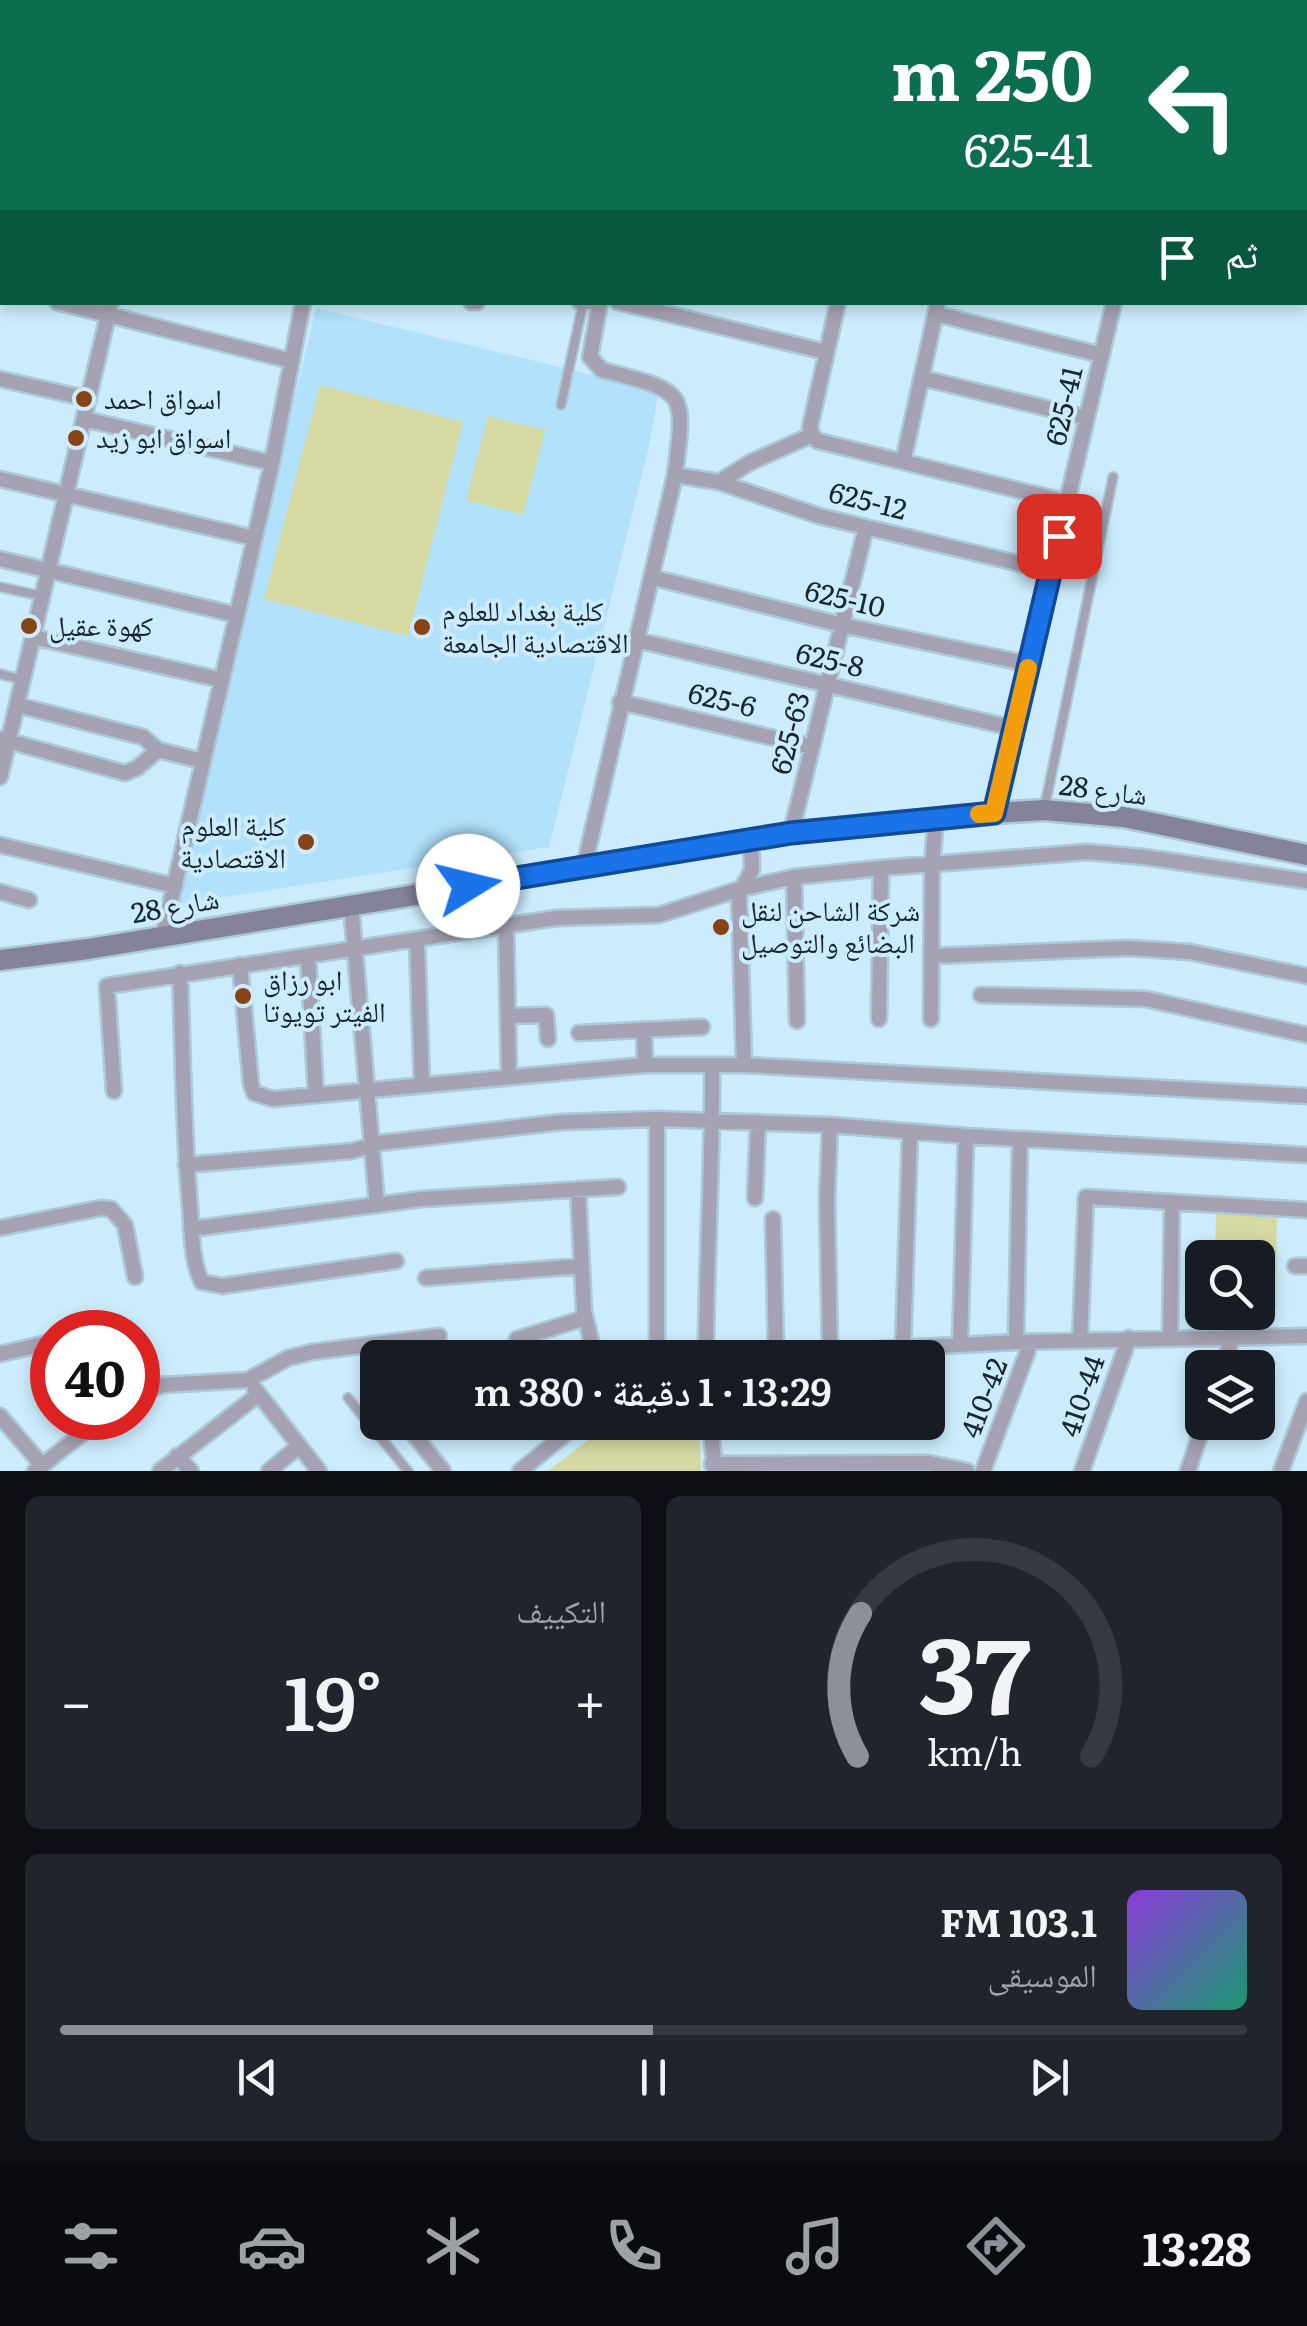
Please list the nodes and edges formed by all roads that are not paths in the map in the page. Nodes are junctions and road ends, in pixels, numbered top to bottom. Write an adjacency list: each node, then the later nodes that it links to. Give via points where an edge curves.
1 (80, 305): 9 (street)
2 (302, 305): 12 (street)
3 (582, 305): 16 (lane)
4 (599, 305): 22 (street, via 590,357 602,370 661,386 676,398 682,416)
5 (630, 305): 10 (street)
6 (837, 305): 10 (street)
7 (1113, 305): 11 (street, 625-41)
8 (937, 308): 11 (street); 13 (street)
9 (110, 309): 12 (street); 15 (street)
10 (826, 352): 19 (street)
11 (1102, 355): 17 (street, 625-41)
12 (292, 361): 21 (street)
13 (922, 378): 17 (street); 20 (street)
14 (0, 379): 15 (street)
15 (89, 399): 18 (street)
16 (561, 405)
17 (1087, 418): 27 (street, 625-41)
18 (84, 420): 21 (street); 26 (street)
19 (812, 435): 20 (street); 25 (street)
20 (903, 462): 27 (street)
21 (272, 463): 29 (street)
22 (675, 475): 25 (street, 625-12); 33 (street)
23 (1113, 477): 53 (lane)
24 (0, 480): 26 (street)
25 (719, 482): 28 (street, 625-12)
26 (66, 495): 29 (street); 31 (street)
27 (1067, 502): 32 (street, 625-41)
28 (866, 527): 32 (street, 625-12); 37 (street, 625-63)
29 (254, 538): 36 (street)
30 (0, 559): 31 (street)
31 (48, 570): 35 (street); 36 (street)
32 (1050, 571): 40 (street, 625-41)
33 (651, 577): 37 (street, 625-10); 39 (street)
34 (0, 586): 35 (lane)
35 (42, 596): 38 (street)
36 (237, 615): 43 (street)
37 (842, 625): 40 (street, 625-10); 44 (street, 625-63)
38 (33, 637): 42 (street); 43 (street)
39 (636, 640): 44 (street, 625-8); 45 (street)
40 (1029, 664): 47 (street, 625-41)
41 (0, 674): 42 (lane)
42 (23, 680): 46 (street)
43 (222, 680): 51 (street)
44 (828, 685): 47 (street, 625-8); 49 (street, 625-63)
45 (620, 702): 49 (street, 625-6); 61 (street)
46 (17, 705): 48 (street); 50 (street, via 143,737)
47 (1014, 728): 54 (street, 625-41)
48 (4, 739): 50 (street, via 125,773); 52 (street)
49 (812, 747): 56 (street, 625-63)
50 (158, 750): 51 (street)
51 (202, 761): 65 (street)
52 (0, 778)
53 (1044, 810): 54 (street, شارع 28); 59 (street, شارع 28, via 1124,818)
54 (994, 813): 55 (street, شارع 28)
55 (936, 818): 56 (street, شارع 28); 60 (street)
56 (791, 833): 57 (street, شارع 28)
57 (750, 840): 61 (street, شارع 28); 66 (street, via 752,870)
58 (0, 845): 65 (street)
59 (1307, 855)
60 (932, 865): 62 (street); 64 (street, via 1110,853); 75 (street)
61 (584, 867): 69 (street, شارع 28)
62 (881, 868): 63 (street); 82 (street)
63 (794, 877): 66 (street); 84 (street)
64 (1307, 881)
65 (175, 886): 71 (street)
66 (740, 889): 70 (street, via 659,914); 92 (street)
67 (0, 892): 68 (street)
68 (30, 900)
69 (351, 905): 71 (street, شارع 28); 73 (street)
70 (506, 926): 72 (street); 81 (street)
71 (163, 935): 76 (street, شارع 28)
72 (416, 940): 73 (street); 94 (street)
73 (355, 949): 74 (street); 95 (street)
74 (308, 956): 77 (street); 97 (street)
75 (934, 956): 79 (street, via 1128,948 1190,952); 83 (street)
76 (0, 960)
77 (240, 965): 78 (street); 97 (street, via 254,1093 273,1099)
78 (180, 974): 96 (street, via 107,986); 108 (street)
79 (1307, 976)
80 (981, 995): 88 (street, via 1146,999)
81 (508, 1016): 89 (street, via 546,1015); 93 (street)
82 (879, 1019)
83 (931, 1019)
84 (797, 1021)
85 (702, 1027): 86 (street)
86 (644, 1030): 87 (street); 90 (street)
87 (579, 1033)
88 (1307, 1034)
89 (548, 1039)
90 (646, 1065): 91 (street); 93 (street)
91 (712, 1065): 92 (street); 100 (street)
92 (744, 1066): 98 (street)
93 (509, 1076): 94 (street)
94 (422, 1085): 95 (street)
95 (368, 1090): 97 (street); 106 (street)
96 (114, 1091)
97 (316, 1095)
98 (1307, 1096)
99 (658, 1119): 100 (street); 106 (street, via 562,1122); 130 (street)
100 (713, 1121): 101 (street); 131 (street)
101 (758, 1122): 102 (street); 111 (street)
102 (830, 1125): 103 (street); 133 (street)
103 (910, 1132): 104 (street); 134 (street)
104 (966, 1136): 105 (street); 137 (street)
105 (1020, 1139): 107 (street); 136 (street)
106 (372, 1145): 108 (street); 113 (street)
107 (1307, 1154)
108 (186, 1165): 117 (street)
109 (618, 1187): 110 (street)
110 (578, 1190): 113 (street); 119 (street)
111 (755, 1198)
112 (1172, 1202): 114 (street); 127 (street); 135 (street, via 1086,1197)
113 (378, 1205): 117 (street)
114 (1307, 1210)
115 (773, 1218): 132 (street)
116 (0, 1228): 120 (street, via 111,1209 125,1225)
117 (192, 1229): 118 (street, via 198,1274 212,1285)
118 (396, 1261)
119 (582, 1266): 121 (street); 122 (street)
120 (134, 1277)
121 (426, 1278)
122 (586, 1318): 128 (street); 129 (street)
123 (439, 1336): 142 (street, via 297,1355)
124 (1233, 1336): 125 (street); 127 (street); 140 (street)
125 (1307, 1336)
126 (1129, 1338): 127 (street); 135 (street); 167 (street, 410-44)
127 (1170, 1338)
128 (518, 1339)
129 (590, 1340)
130 (657, 1340)
131 (707, 1340)
132 (776, 1340)
133 (830, 1340)
134 (903, 1340)
135 (1080, 1340): 136 (street)
136 (1024, 1342): 137 (street); 166 (street, 410-42)
137 (960, 1345): 138 (street)
138 (945, 1346)
139 (30, 1347): 141 (street)
140 (1228, 1350)
141 (0, 1354)
142 (248, 1380): 143 (street); 144 (street)
143 (160, 1386)
144 (259, 1394): 153 (street); 154 (street)
145 (348, 1398): 162 (lane)
146 (1307, 1401): 169 (street)
147 (0, 1416): 157 (street)
148 (74, 1440): 157 (street)
149 (418, 1440): 163 (street)
150 (558, 1440): 164 (street)
151 (712, 1440): 155 (street)
152 (1198, 1440): 168 (street)
153 (300, 1446): 160 (street); 161 (street)
154 (177, 1456): 158 (street); 159 (street)
155 (714, 1467): 156 (street)
156 (843, 1467): 165 (street, via 929,1464)
157 (39, 1468)
158 (160, 1471)
159 (191, 1471)
160 (269, 1471)
161 (319, 1471)
162 (408, 1471)
163 (443, 1471)
164 (520, 1471)
165 (967, 1471)
166 (982, 1471)
167 (1082, 1471)
168 (1188, 1471)
169 (1281, 1471)

